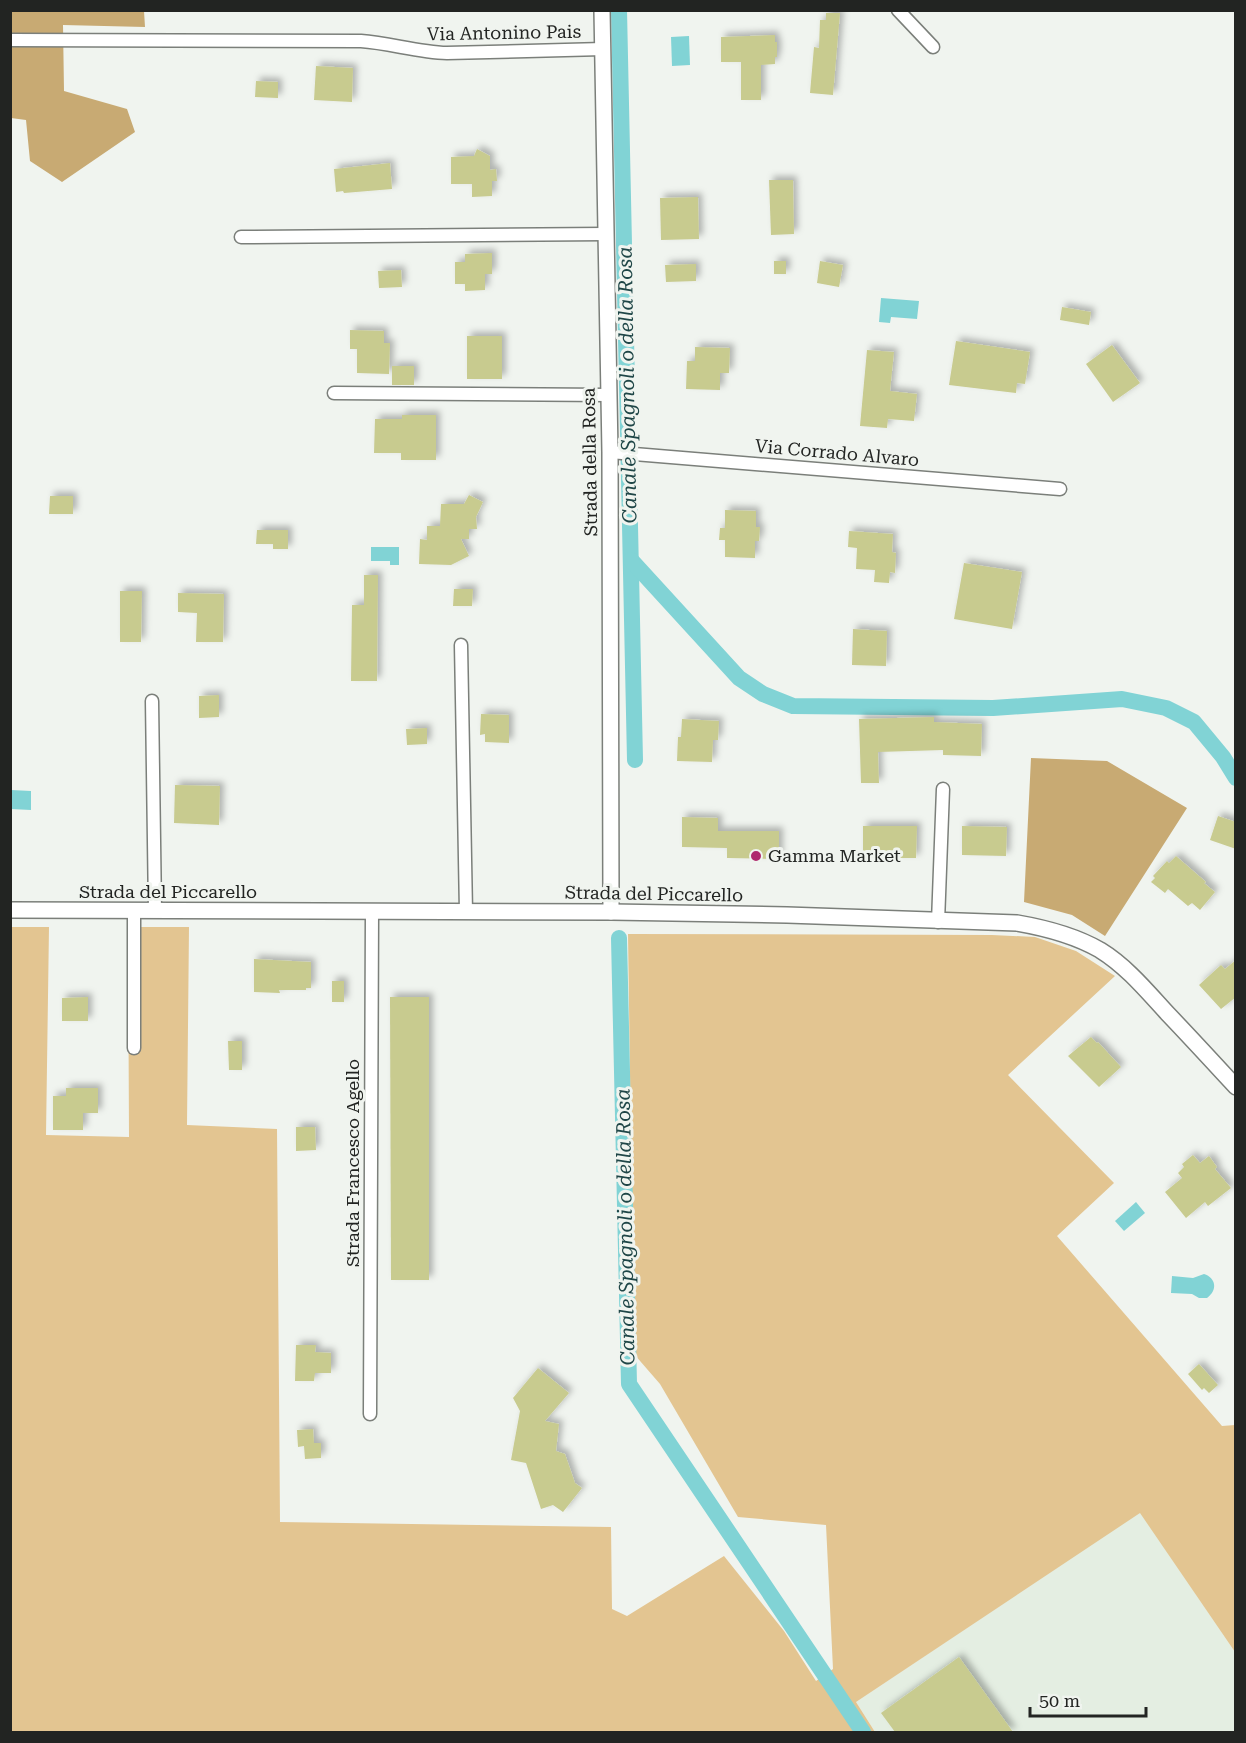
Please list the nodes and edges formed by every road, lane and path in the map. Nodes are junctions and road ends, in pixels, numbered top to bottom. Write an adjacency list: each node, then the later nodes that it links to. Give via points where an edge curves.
1 (602, 10): 5 (street, Strada della Rosa)
2 (898, 10): 4 (street)
3 (10, 40): 5 (street, Via Antonino Pais, via 361,41 447,53)
4 (933, 47)
5 (603, 50): 6 (street, Strada della Rosa)
6 (606, 234): 7 (street); 9 (street, Strada della Rosa)
7 (242, 237)
8 (334, 393): 9 (street)
9 (609, 395): 10 (street, Strada della Rosa)
10 (610, 453): 11 (street, Via Corrado Alvaro); 20 (street, Strada della Rosa)
11 (1060, 489)
12 (461, 645): 19 (street)
13 (152, 701): 17 (street)
14 (943, 789): 21 (street)
15 (10, 910): 16 (street, Strada del Piccarello)
16 (134, 911): 17 (street, Strada del Piccarello); 22 (street)
17 (154, 911): 18 (street, Strada del Piccarello)
18 (372, 912): 19 (street, Strada del Piccarello); 24 (street, Strada Francesco Agello)
19 (466, 912): 20 (street, Strada del Piccarello)
20 (611, 912): 21 (street, Strada del Piccarello)
21 (938, 922): 23 (street, Strada del Piccarello, via 1032,926 1102,951 1144,987)
22 (134, 1048)
23 (1236, 1087)
24 (370, 1414)

